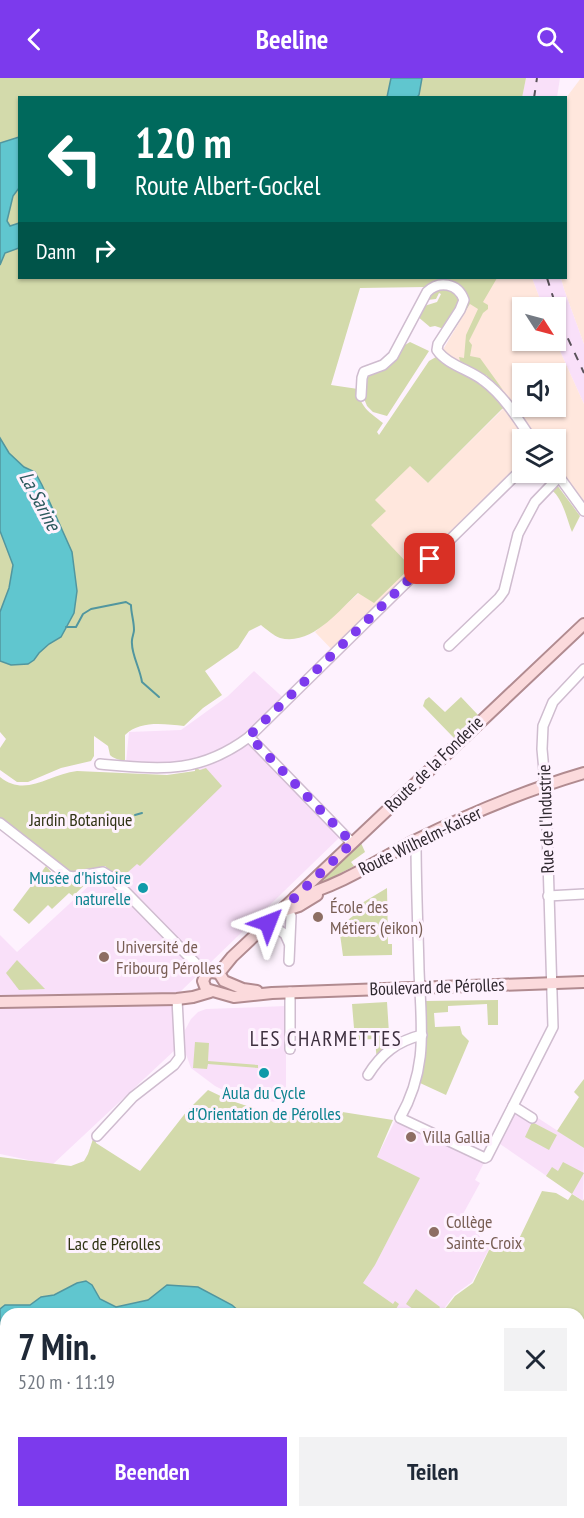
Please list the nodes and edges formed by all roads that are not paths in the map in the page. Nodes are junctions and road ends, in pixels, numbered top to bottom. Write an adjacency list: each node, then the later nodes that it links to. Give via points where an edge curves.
1 (361, 396): 2 (street, via 364,372 383,365 393,356 427,292 434,286 446,285 464,300 437,350 496,391)
2 (524, 429)
3 (512, 479): 10 (street)
4 (550, 483): 8 (street, via 518,534 504,591)
5 (564, 483): 6 (street)
6 (584, 511)
7 (584, 624): 16 (main road, Route de la Fonderie)
8 (449, 646)
9 (584, 669): 13 (street, Rue de l'Industrie, via 562,690 543,726)
10 (249, 736): 11 (street, via 227,751 191,766 169,769); 16 (street)
11 (100, 764)
12 (584, 773): 13 (main road, Route Wilhelm-Kaiser)
13 (546, 786): 15 (main road, Route Wilhelm-Kaiser, via 486,808); 19 (street, Rue de l'Industrie)
14 (0, 823): 28 (street, via 68,876 100,872 101,877 111,877)
15 (416, 841): 17 (main road, Route Wilhelm-Kaiser); 29 (street)
16 (352, 843): 20 (main road, Route de la Fonderie)
17 (329, 886): 20 (main road, Route Wilhelm-Kaiser); 21 (main road)
18 (584, 894): 19 (street)
19 (548, 896): 27 (street, Rue de l'Industrie)
20 (294, 897): 21 (main road, Route de la Fonderie)
21 (284, 910): 22 (main road); 23 (street, via 291,916)
22 (268, 923): 23 (street, via 285,934); 25 (main road, via 232,957)
23 (289, 943): 24 (street)
24 (289, 961)
25 (221, 977): 28 (main road, Boulevard de Pérolles, via 211,972); 28 (main road, via 222,988); 31 (main road, Boulevard de Pérolles, via 249,990)
26 (584, 982): 27 (main road, Boulevard de Pérolles)
27 (551, 983): 29 (main road, Boulevard de Pérolles); 37 (street, Rue de l'Industrie, via 553,1027)
28 (209, 985): 31 (main road, Boulevard de Pérolles, via 234,997); 32 (main road, via 193,997)
29 (420, 988): 30 (main road, Boulevard de Pérolles); 34 (street)
30 (290, 992): 31 (main road, Boulevard de Pérolles); 35 (street)
31 (272, 993)
32 (177, 999): 33 (main road); 39 (street, via 180,1057 133,1097)
33 (0, 1002)
34 (422, 1035): 36 (street, via 399,1042); 37 (street, Rue de l'Industrie, via 419,1073 400,1118 482,1158 487,1156)
35 (290, 1049)
36 (368, 1075)
37 (513, 1106): 38 (street)
38 (532, 1118)
39 (97, 1136)

